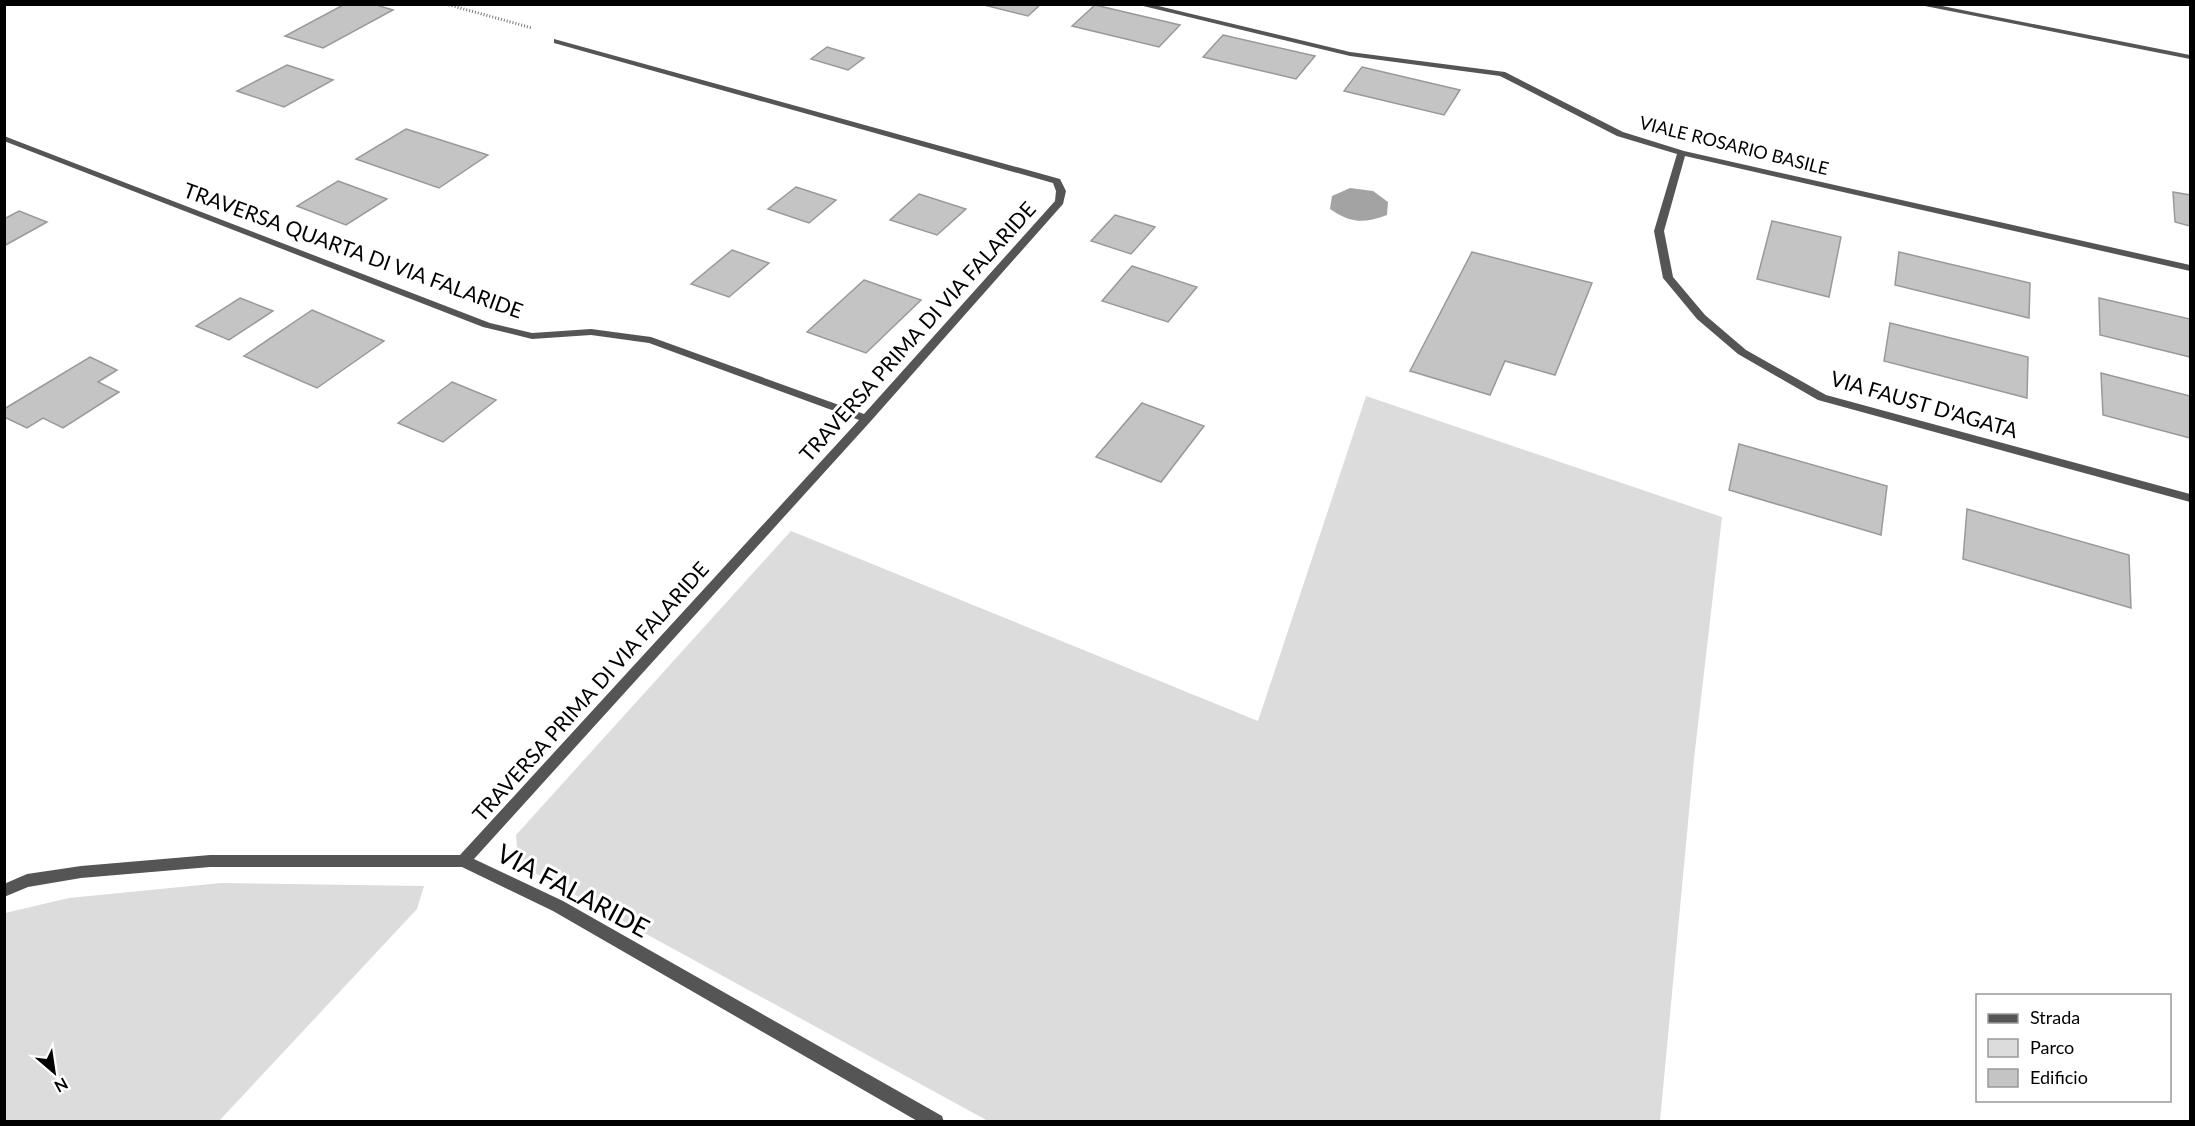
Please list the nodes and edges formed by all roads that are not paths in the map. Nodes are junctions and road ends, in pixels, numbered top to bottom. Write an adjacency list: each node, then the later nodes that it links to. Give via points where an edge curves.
1 (1138, 4): 6 (street, VIALE ROSARIO BASILE, via 1350,54 1502,74 1620,134)
2 (1918, 4): 4 (street)
3 (557, 41): 8 (street, TRAVERSA PRIMA DI VIA FALARIDE, via 1057,181 1060,202)
4 (2190, 57)
5 (4, 138): 8 (street, TRAVERSA QUARTA DI VIA FALARIDE, via 487,325 532,336 591,332 651,340)
6 (1683, 153): 7 (street, VIALE ROSARIO BASILE); 9 (street, VIA FAUST D'AGATA, via 1659,231 1668,278 1701,317 1742,352 1822,398)
7 (2190, 268)
8 (866, 419): 10 (street, TRAVERSA PRIMA DI VIA FALARIDE)
9 (2190, 498)
10 (463, 861): 11 (street, VIA FALARIDE, via 210,861 81,872 27,882); 12 (street, VIA FALARIDE, via 558,906)
11 (4, 891)
12 (936, 1122)

